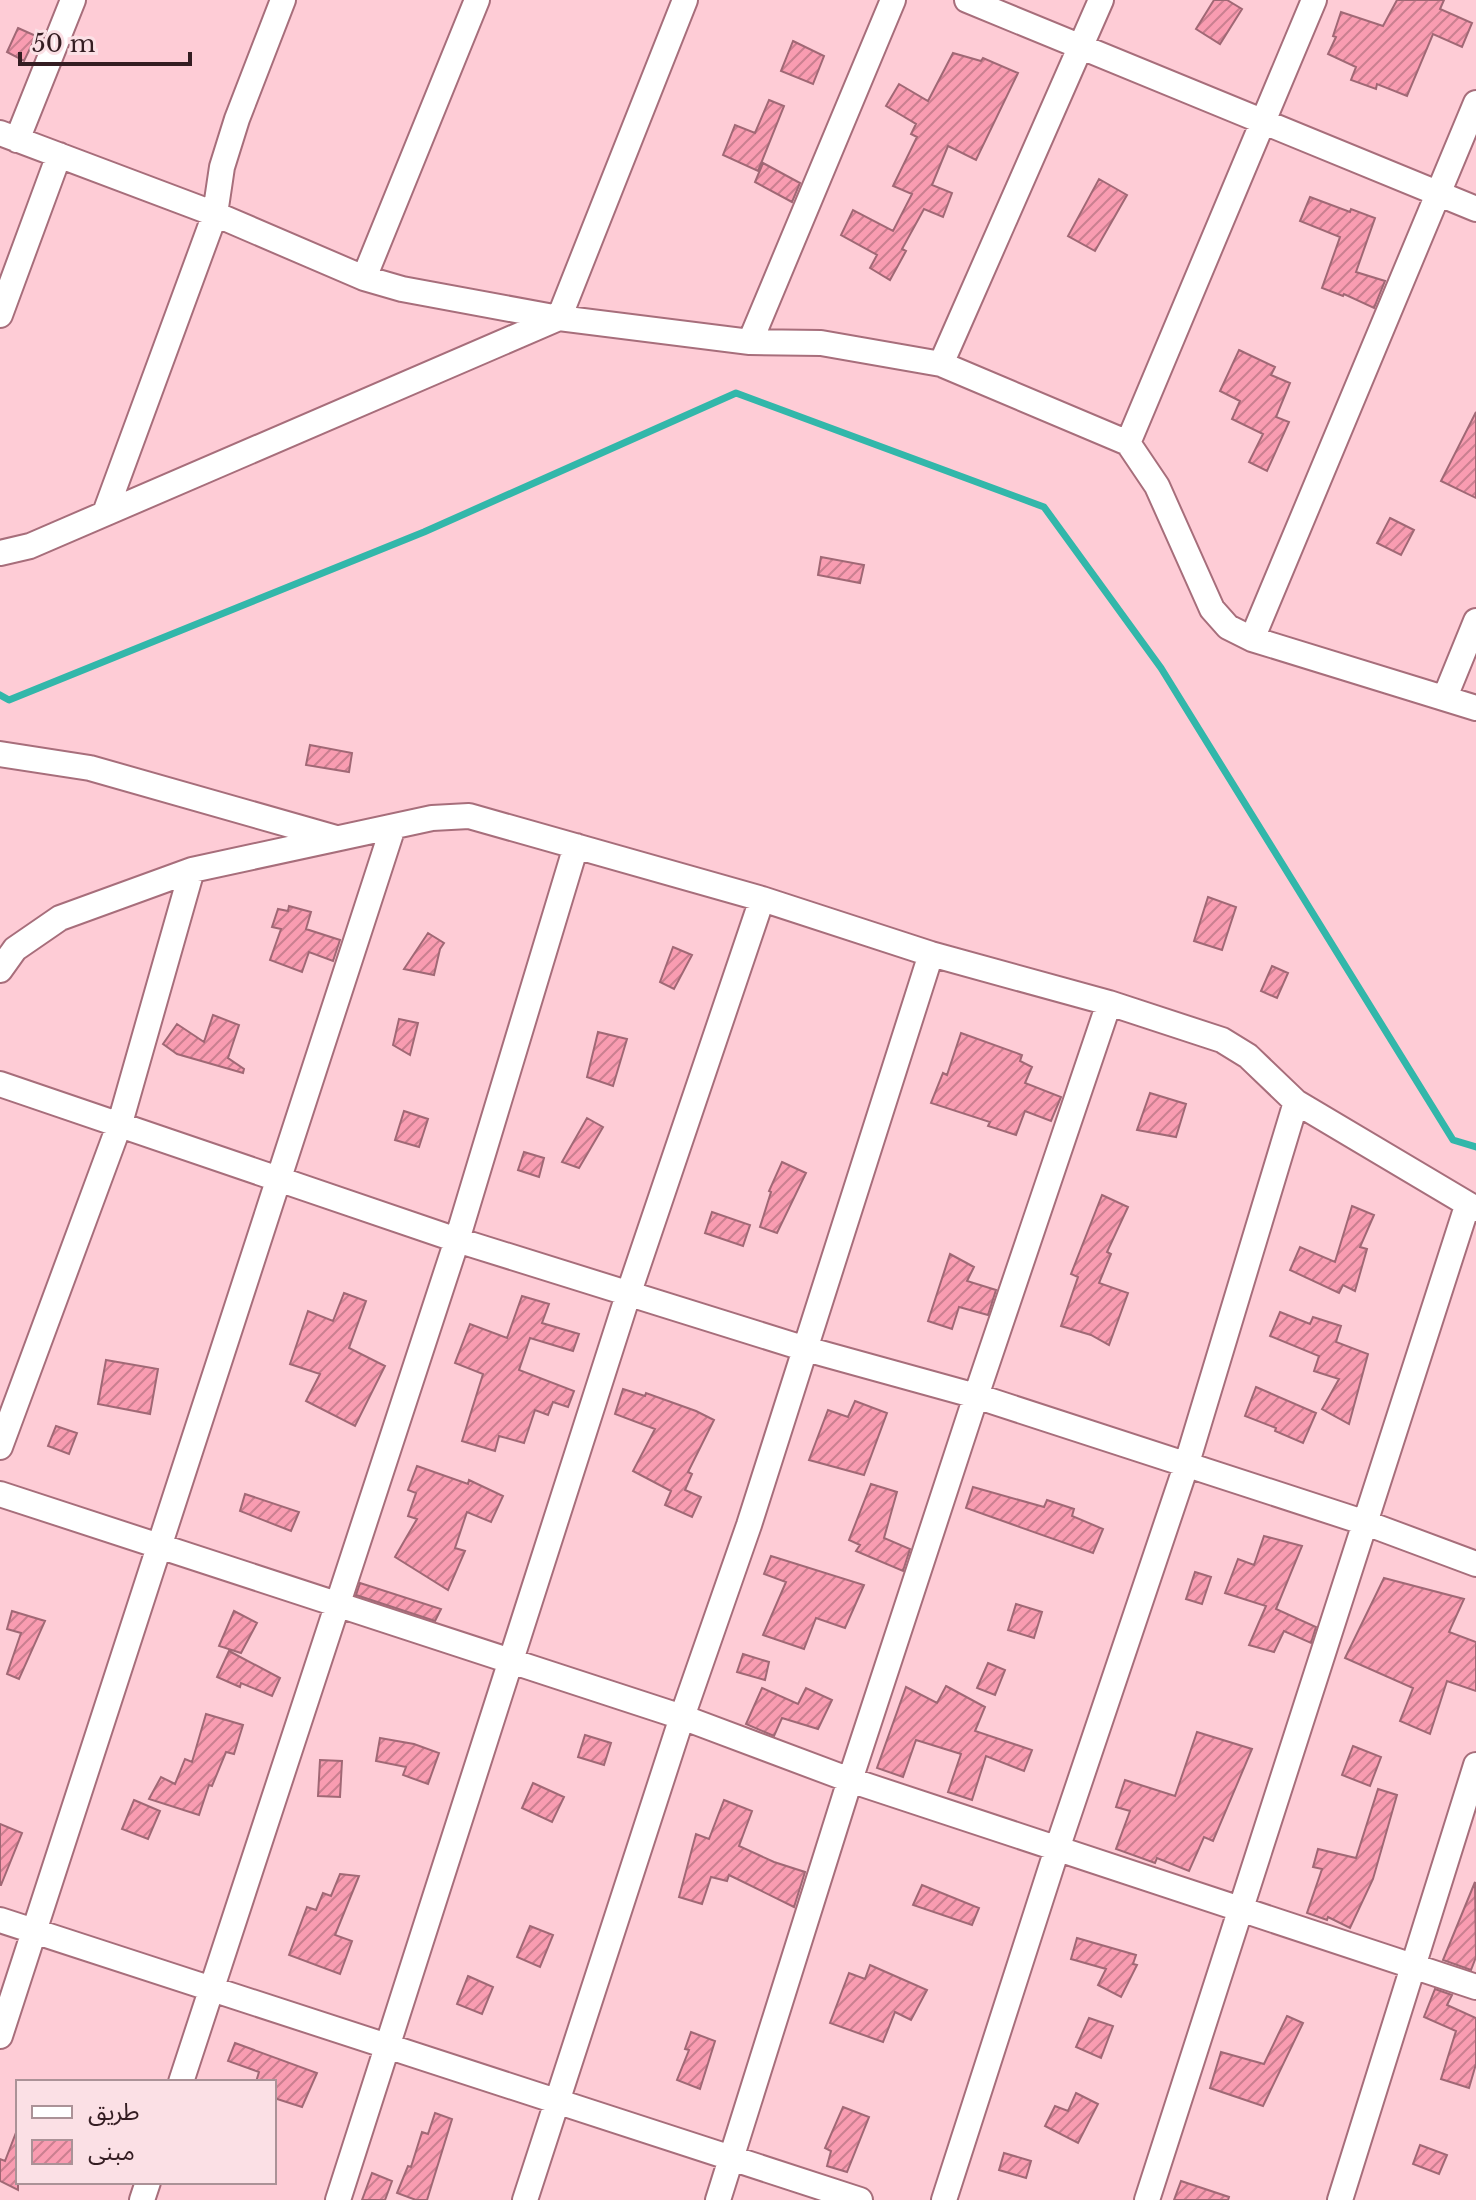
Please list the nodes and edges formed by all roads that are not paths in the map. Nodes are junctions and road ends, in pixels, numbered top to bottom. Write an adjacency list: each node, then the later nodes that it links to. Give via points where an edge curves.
1 (73, 0): 12 (street)
2 (283, 0): 16 (street, via 237,119)
3 (477, 0): 17 (street)
4 (685, 0): 19 (street)
5 (893, 0): 20 (street)
6 (967, 0): 9 (street)
7 (1101, 0): 9 (street)
8 (1314, 0): 11 (street)
9 (1082, 46): 11 (street); 21 (street)
10 (1476, 103): 14 (street)
11 (1262, 122): 14 (street); 22 (street)
12 (9, 136): 13 (street)
13 (59, 155): 16 (street); 18 (street)
14 (1437, 192): 15 (street); 26 (street)
15 (1476, 209)
16 (215, 214): 17 (street); 23 (street)
17 (364, 278): 19 (street)
18 (0, 315)
19 (559, 318): 20 (street); 23 (street)
20 (750, 342): 21 (street, via 821,343)
21 (941, 364): 22 (street)
22 (1128, 443): 26 (street, via 1157,486 1212,609 1228,627)
23 (105, 513): 24 (street, via 30,546)
24 (0, 553)
25 (1476, 621): 27 (street)
26 (1252, 639): 27 (street)
27 (1445, 697): 28 (street)
28 (1476, 708)
29 (0, 754): 31 (street, via 90,768)
30 (393, 827): 31 (street); 32 (street, via 469,816); 41 (street)
31 (338, 839): 33 (street)
32 (576, 846): 34 (street); 43 (street)
33 (192, 870): 36 (street, via 60,918 15,949); 40 (street)
34 (762, 899): 35 (street); 44 (street)
35 (931, 954): 37 (street); 45 (street)
36 (0, 970)
37 (1109, 1003): 39 (street, via 1222,1040 1248,1056); 46 (street)
38 (0, 1084): 40 (street)
39 (1296, 1102): 42 (street); 48 (street)
40 (120, 1123): 41 (street); 47 (street)
41 (278, 1178): 43 (street); 51 (street)
42 (1471, 1207): 50 (street)
43 (457, 1240): 44 (street); 53 (street)
44 (628, 1295): 45 (street); 54 (street)
45 (806, 1349): 46 (street); 55 (street)
46 (976, 1396): 48 (street); 57 (street)
47 (0, 1447)
48 (1186, 1466): 50 (street); 58 (street)
49 (0, 1494): 51 (street)
50 (1366, 1523): 52 (street); 59 (street)
51 (158, 1547): 53 (street); 61 (street)
52 (1476, 1564)
53 (336, 1603): 54 (street); 64 (street)
54 (512, 1660): 55 (street); 66 (street)
55 (682, 1717): 57 (street); 68 (street)
56 (1476, 1765): 62 (street)
57 (850, 1780): 58 (street); 69 (street)
58 (1057, 1849): 59 (street); 74 (street)
59 (1239, 1908): 62 (street); 75 (street)
60 (0, 1920): 61 (street)
61 (35, 1932): 64 (street); 65 (street)
62 (1413, 1968): 63 (street); 76 (street)
63 (1476, 1987)
64 (211, 1988): 66 (street); 67 (street)
65 (0, 2036)
66 (388, 2046): 68 (street); 70 (street)
67 (182, 2080)
68 (557, 2100): 69 (street); 71 (street)
69 (731, 2159): 72 (street); 73 (street)
70 (338, 2200)
71 (525, 2200)
72 (718, 2200)
73 (860, 2200)
74 (944, 2200)
75 (1147, 2200)
76 (1340, 2200)

